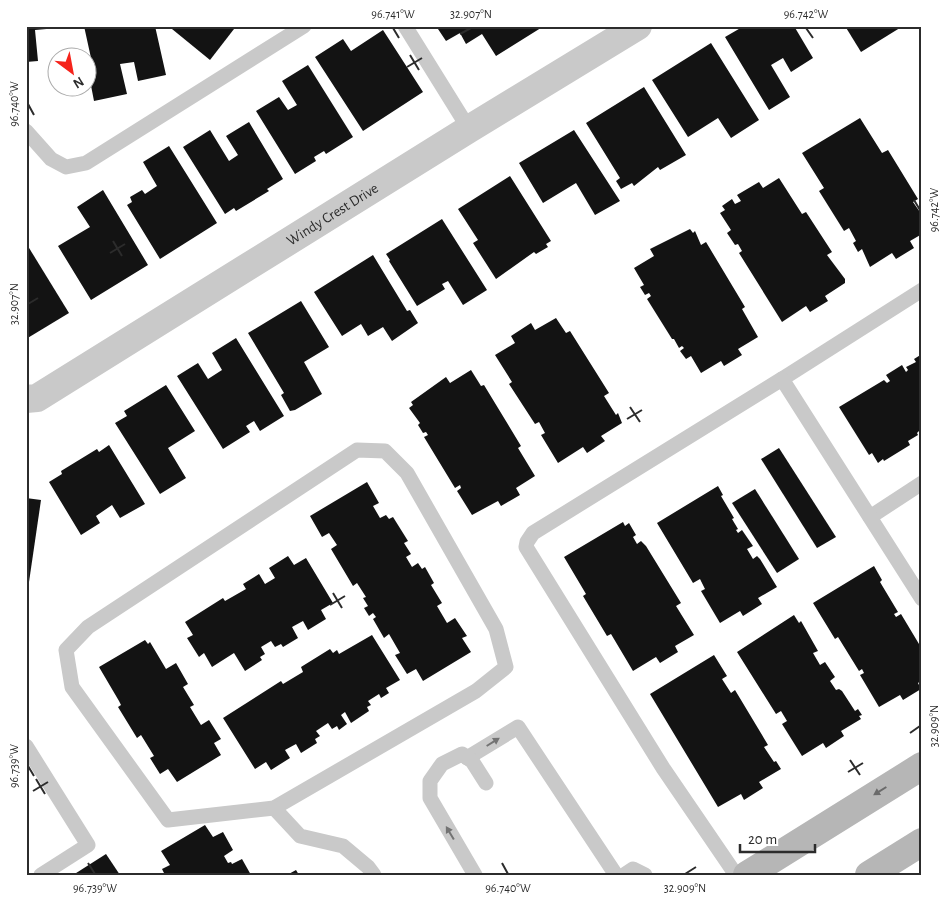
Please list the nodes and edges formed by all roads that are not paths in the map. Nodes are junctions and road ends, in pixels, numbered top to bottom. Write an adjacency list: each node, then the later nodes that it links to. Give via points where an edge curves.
1 (304, 26): 5 (lane, via 86,163 66,167 51,159)
2 (405, 26): 4 (lane)
3 (620, 31): 4 (street, Windy Crest Drive)
4 (469, 129): 8 (street, Windy Crest Drive, via 37,398)
5 (26, 131)
6 (922, 290): 7 (lane)
7 (782, 379): 10 (lane); 24 (lane, via 533,533 526,547 663,768)
8 (26, 399)
9 (922, 483): 10 (lane)
10 (870, 517): 11 (lane)
11 (922, 599)
12 (26, 746): 18 (lane, via 88,845)
13 (468, 758): 15 (lane); 20 (lane, one-way to 13, via 430,798 430,781 442,764 462,754); 21 (lane, one-way to 21, via 518,727)
14 (922, 766): 25 (main road, one-way to 25)
15 (486, 782)
16 (274, 808): 16 (lane, via 168,820 72,687 66,650 88,627 357,450 385,451 407,473 496,629 506,667 476,691); 19 (lane, via 300,836 342,846)
17 (922, 842): 26 (main road)
18 (42, 875)
19 (374, 875)
20 (475, 875)
21 (616, 875)
22 (624, 875): 23 (lane, via 633,869)
23 (645, 875)
24 (736, 875)
25 (747, 875)
26 (869, 875)

